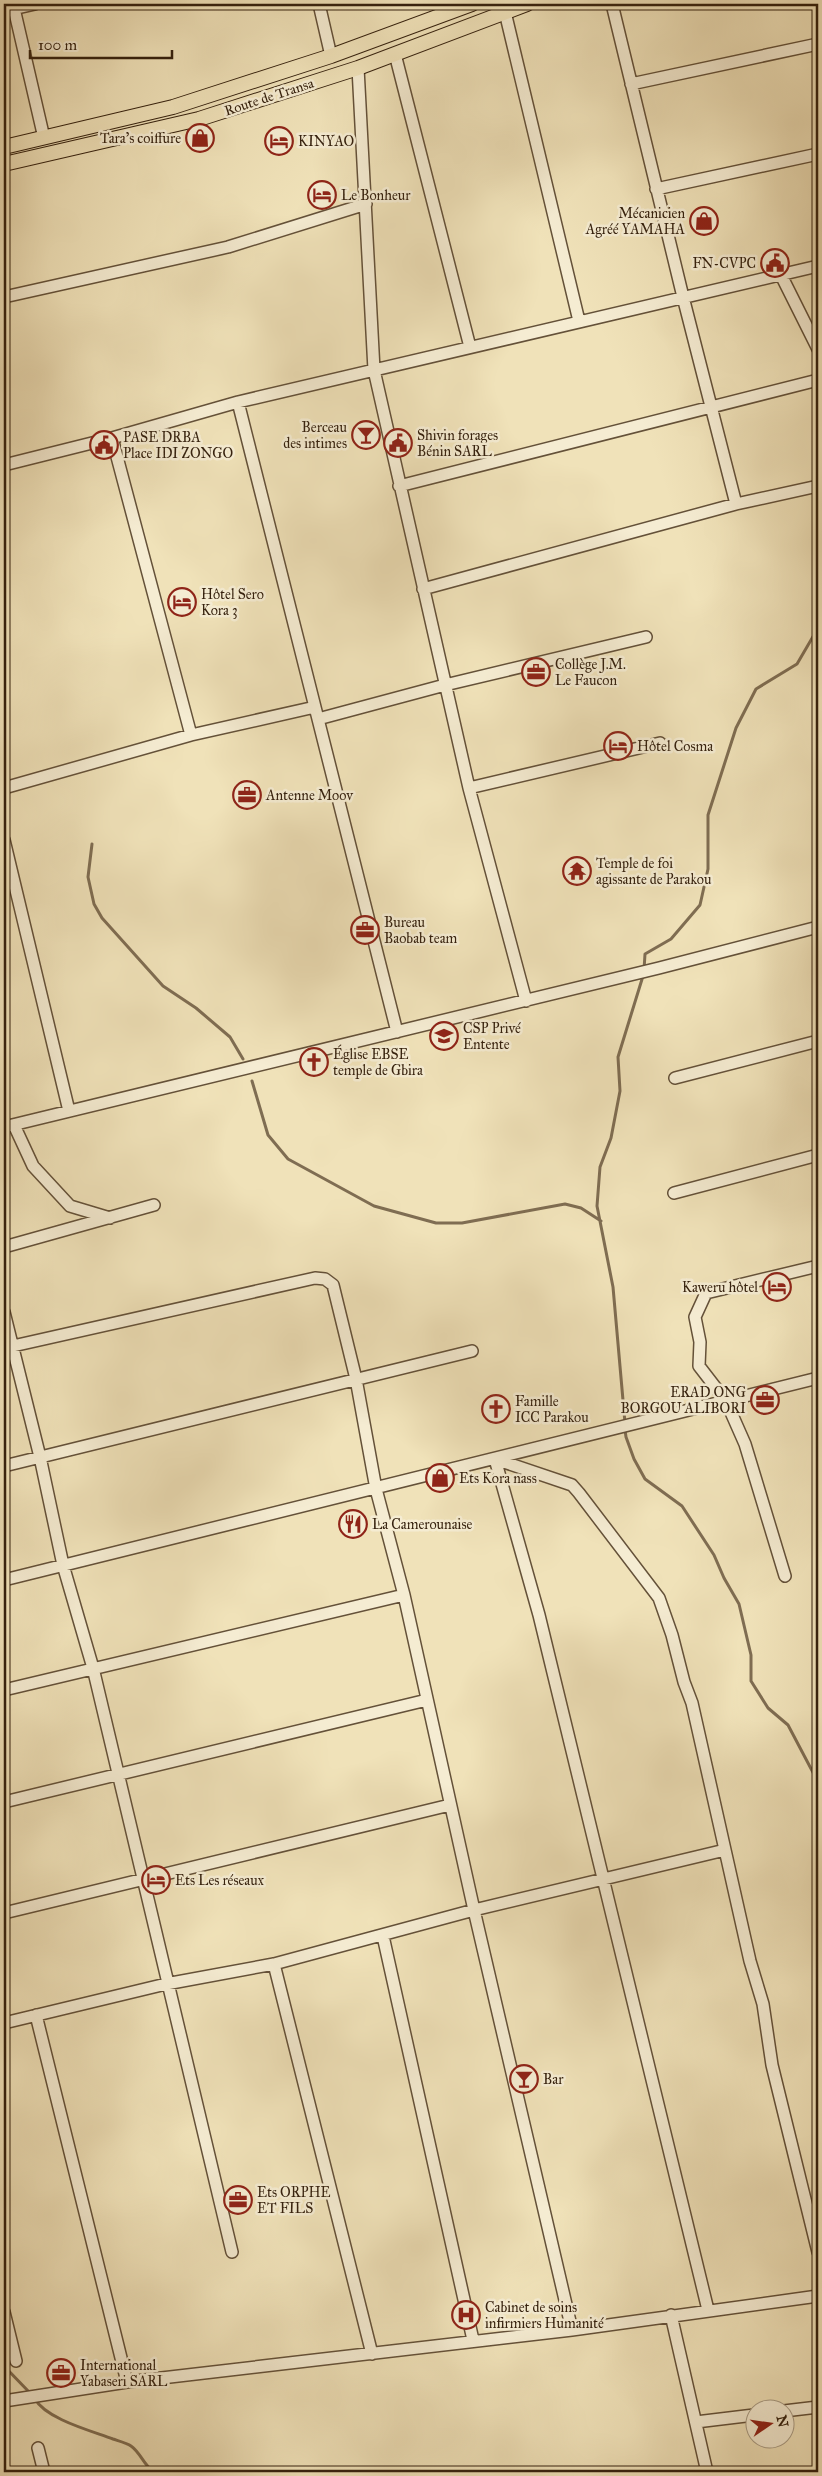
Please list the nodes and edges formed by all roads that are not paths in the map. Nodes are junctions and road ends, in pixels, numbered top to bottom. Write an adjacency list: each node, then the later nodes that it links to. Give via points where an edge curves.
1 (36, 4): 6 (street)
2 (319, 4): 10 (street)
3 (472, 4): 10 (main road, Route de Transa)
4 (527, 4): 7 (main road, Route de Transa)
5 (612, 4): 12 (street)
6 (10, 8): 13 (street)
7 (505, 12): 9 (main road, Route de Transa); 23 (street)
8 (818, 44): 12 (street)
9 (395, 54): 11 (main road, Route de Transa); 24 (street)
10 (331, 56): 13 (main road, Route de Transa, via 173,107)
11 (358, 68): 16 (main road, Route de Transa, via 199,119); 18 (street)
12 (631, 84): 17 (street)
13 (44, 138): 14 (main road, Route de Transa)
14 (4, 146)
15 (818, 154): 17 (street)
16 (4, 164)
17 (656, 189): 22 (street)
18 (366, 204): 21 (street, via 228,247); 26 (street)
19 (818, 266): 20 (street)
20 (781, 275): 22 (street); 25 (street)
21 (4, 297)
22 (683, 297): 23 (street); 29 (street)
23 (580, 321): 24 (street)
24 (470, 347): 26 (street)
25 (818, 349)
26 (374, 370): 28 (street); 32 (street)
27 (818, 380): 29 (street)
28 (238, 402): 30 (street); 38 (street)
29 (711, 408): 32 (street); 34 (street)
30 (112, 438): 31 (street); 40 (street)
31 (4, 464)
32 (399, 486): 35 (street)
33 (818, 486): 34 (street)
34 (736, 504): 35 (street)
35 (423, 589): 37 (street)
36 (646, 637): 37 (street)
37 (445, 686): 39 (street); 43 (street)
38 (315, 707): 39 (street); 40 (street)
39 (318, 719): 47 (street)
40 (191, 735): 42 (street)
41 (660, 743): 43 (street)
42 (4, 788)
43 (469, 788): 46 (street)
44 (4, 840): 50 (street)
45 (818, 927): 46 (street)
46 (526, 1001): 47 (street)
47 (396, 1032): 50 (street)
48 (818, 1041): 49 (street)
49 (675, 1078)
50 (69, 1111): 51 (street)
51 (9, 1126): 55 (street, via 33,1166 70,1206)
52 (818, 1155): 53 (street)
53 (674, 1193)
54 (154, 1205): 55 (street)
55 (110, 1218): 56 (street)
56 (4, 1247)
57 (818, 1266): 63 (street, via 706,1293 695,1317 700,1342 699,1366)
58 (4, 1312): 59 (street)
59 (8, 1346): 62 (street, via 315,1278 325,1279 333,1285); 64 (street)
60 (472, 1351): 62 (street)
61 (818, 1378): 63 (street)
62 (356, 1379): 64 (street); 67 (street)
63 (726, 1401): 65 (street); 69 (street, via 745,1444)
64 (40, 1457): 66 (street); 68 (street)
65 (495, 1459): 67 (street); 78 (street, via 572,1485 659,1598 692,1703); 79 (street, via 539,1615)
66 (4, 1466)
67 (376, 1488): 68 (street); 71 (street)
68 (63, 1565): 70 (street); 72 (street)
69 (785, 1576)
70 (4, 1580)
71 (404, 1596): 72 (street); 74 (street)
72 (93, 1668): 73 (street); 75 (street)
73 (4, 1690)
74 (427, 1700): 75 (street); 77 (street)
75 (117, 1774): 76 (street); 80 (street)
76 (4, 1802)
77 (450, 1805): 80 (street); 81 (street)
78 (724, 1850): 79 (street); 89 (street, via 763,2004 772,2065)
79 (604, 1879): 81 (street); 91 (street)
80 (142, 1880): 82 (street); 85 (street)
81 (474, 1910): 83 (street); 94 (street)
82 (4, 1913)
83 (383, 1936): 84 (street); 95 (street)
84 (274, 1964): 85 (street); 96 (street)
85 (166, 1984): 86 (street); 88 (street)
86 (36, 2015): 87 (street); 98 (street)
87 (4, 2023)
88 (232, 2252)
89 (818, 2252)
90 (818, 2296): 91 (street)
91 (708, 2310): 93 (street)
92 (4, 2312): 97 (street)
93 (672, 2315): 94 (street); 103 (street)
94 (572, 2330): 95 (street)
95 (473, 2340): 96 (street)
96 (372, 2354): 98 (street)
97 (16, 2361)
98 (127, 2382): 99 (street)
99 (4, 2401)
100 (818, 2408): 101 (street)
101 (794, 2410)
102 (744, 2416): 103 (street)
103 (696, 2422): 106 (street)
104 (38, 2448): 105 (street)
105 (44, 2472)
106 (707, 2472)

